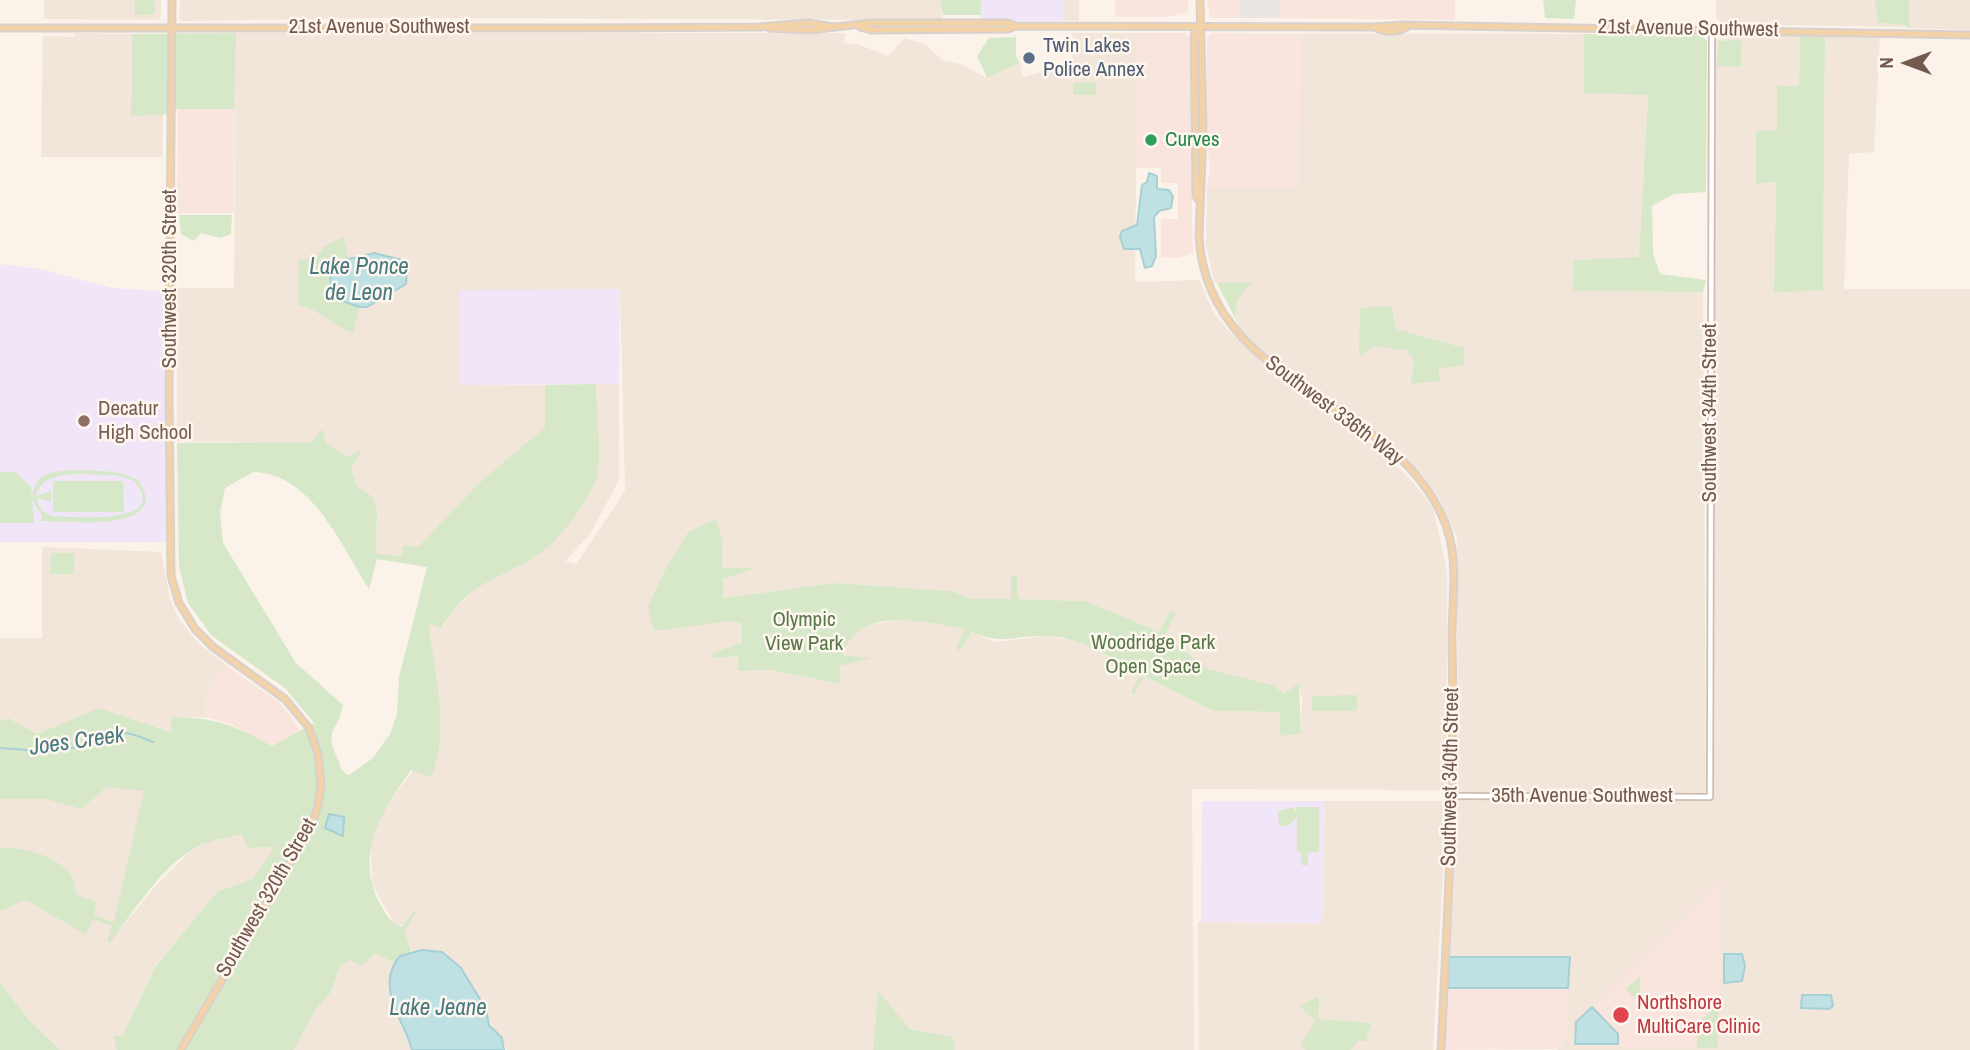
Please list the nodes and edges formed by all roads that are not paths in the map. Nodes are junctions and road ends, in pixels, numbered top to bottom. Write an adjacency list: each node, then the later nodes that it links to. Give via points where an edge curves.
1 (172, 0): 5 (main road, Southwest 320th Street)
2 (1200, 0): 3 (main road)
3 (1199, 26): 5 (main road, 21st Avenue Southwest, via 871,30 808,23 759,27); 6 (main road, 21st Avenue Southwest); 8 (main road, via 1194,35); 9 (main road)
4 (0, 28): 5 (main road, 21st Avenue Southwest)
5 (171, 29): 14 (main road, Southwest 320th Street, via 173,583 186,616 201,636 297,711 315,743 321,784 310,828)
6 (1712, 29): 7 (main road, 21st Avenue Southwest); 13 (street, Southwest 344th Street)
7 (1970, 35)
8 (1196, 113): 9 (main road); 10 (main road)
9 (1203, 131): 10 (main road, via 1203,196)
10 (1199, 201): 11 (main road, Southwest 336th Way, via 1204,272 1226,320 1258,354 1404,462)
11 (1438, 506): 12 (main road, Southwest 340th Street, via 1453,546 1454,564)
12 (1454, 796): 13 (street, 35th Avenue Southwest); 15 (main road, Southwest 340th Street)
13 (1710, 797)
14 (181, 1050)
15 (1441, 1050)

